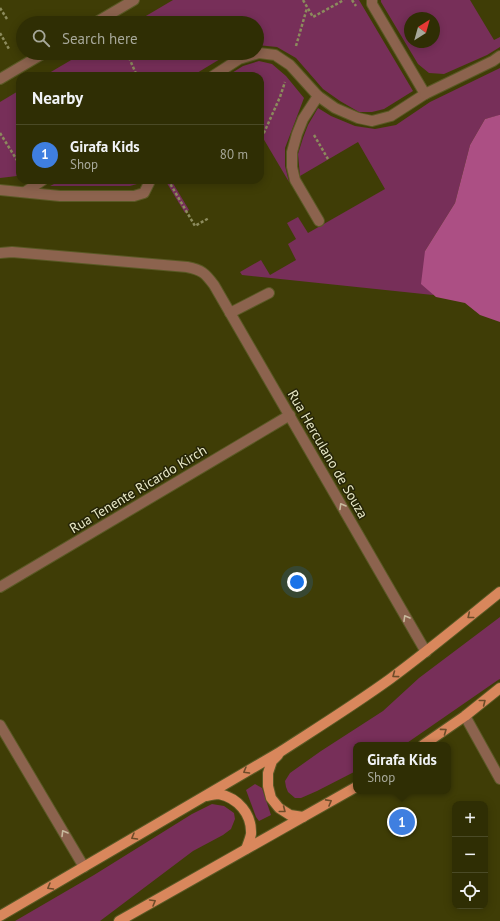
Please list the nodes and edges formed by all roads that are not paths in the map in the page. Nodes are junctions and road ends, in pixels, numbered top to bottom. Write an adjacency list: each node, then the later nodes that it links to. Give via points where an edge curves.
1 (134, 0): 3 (street)
2 (372, 0): 10 (street)
3 (107, 16)
4 (264, 53): 11 (street, via 274,55 290,65)
5 (500, 56): 10 (street, via 493,62)
6 (32, 60): 9 (street)
7 (238, 60): 8 (street)
8 (219, 72)
9 (0, 79)
10 (425, 94): 11 (street, via 391,116 372,120 358,118 335,108)
11 (318, 96): 16 (street, via 303,119 297,134 292,152 292,167 295,180)
12 (37, 184): 15 (street)
13 (148, 184): 15 (street, via 144,193 134,196 60,196)
14 (0, 190): 15 (street)
15 (25, 192)
16 (319, 221)
17 (2, 252): 19 (street, Rua Herculano de Souza, via 195,269 203,272 214,285)
18 (269, 293): 19 (street)
19 (230, 313): 20 (street, Rua Herculano de Souza)
20 (290, 415): 21 (street, Rua Tenente Ricardo Kirch); 23 (street, Rua Herculano de Souza, one-way to 20)
21 (0, 587)
22 (500, 592): 23 (main road, one-way to 23)
23 (426, 652): 28 (main road, one-way to 28, via 362,699)
24 (500, 688): 25 (main road, one-way to 24)
25 (465, 716): 27 (main road, one-way to 25); 29 (street)
26 (0, 725): 34 (street, one-way to 26)
27 (427, 742)
28 (280, 752): 31 (main road, one-way to 31); 32 (main road, one-way to 32, via 272,761 268,773 271,798 290,815)
29 (500, 778)
30 (353, 789): 32 (main road, one-way to 30)
31 (204, 796): 33 (main road, via 218,794 232,798 243,807 250,820 251,835); 34 (main road, one-way to 34)
32 (303, 817): 33 (main road)
33 (246, 849): 36 (main road, one-way to 33)
34 (84, 867): 35 (main road, one-way to 35)
35 (0, 916)
36 (119, 921)

